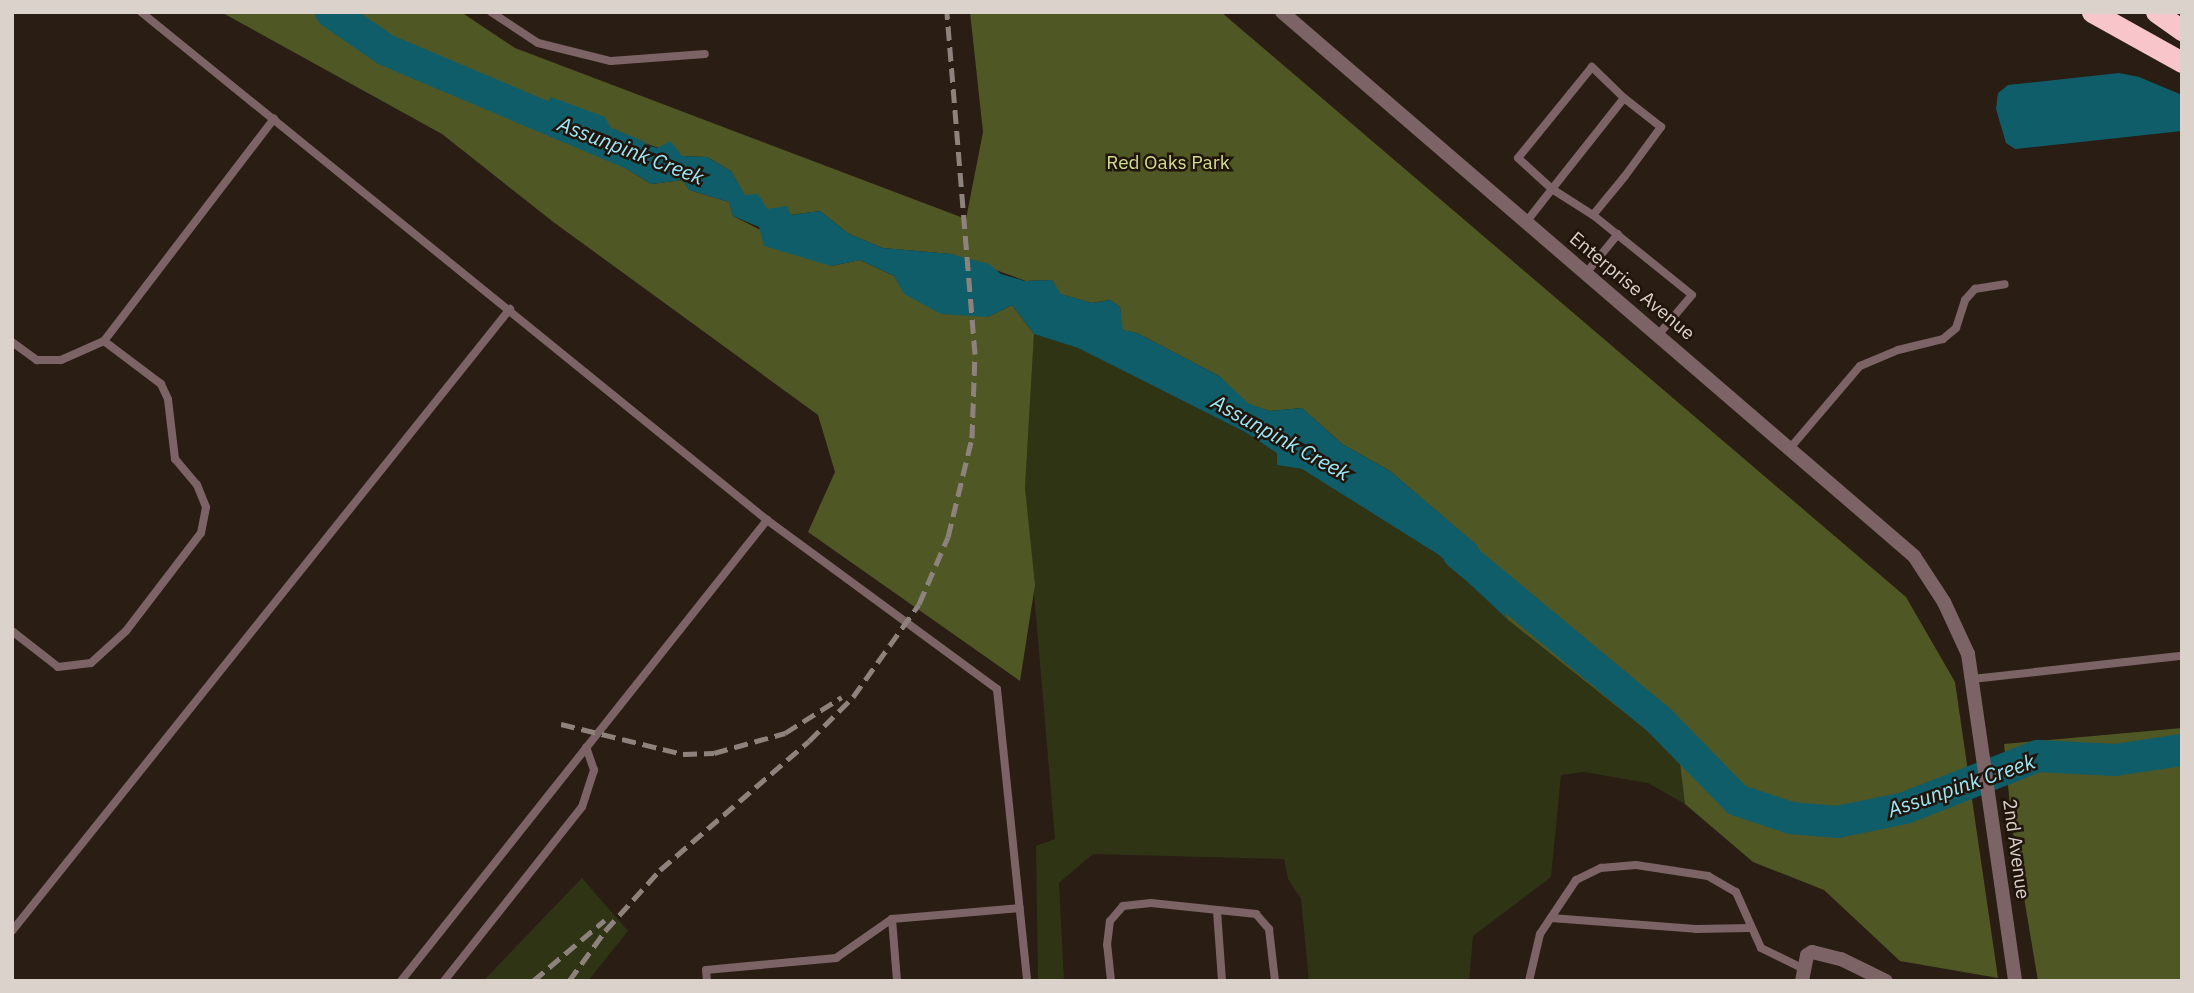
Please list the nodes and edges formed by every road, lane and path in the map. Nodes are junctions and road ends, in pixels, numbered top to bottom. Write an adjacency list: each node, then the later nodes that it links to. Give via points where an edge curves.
1 (141, 12): 10 (lane)
2 (491, 12): 7 (lane, via 538,43 611,61)
3 (1282, 12): 13 (street, Enterprise Avenue)
4 (2092, 12): 8 (highway)
5 (2156, 12): 6 (highway)
6 (2182, 30)
7 (705, 54)
8 (2182, 62)
9 (1624, 98): 11 (lane); 11 (lane, via 1592,67 1518,158); 12 (lane, via 1661,127)
10 (274, 119): 17 (lane); 19 (lane)
11 (1552, 189): 12 (lane); 13 (lane)
12 (1593, 215): 14 (lane)
13 (1527, 221): 15 (street, Enterprise Avenue)
14 (1618, 234): 15 (lane); 18 (lane, via 1692,295)
15 (1587, 272): 18 (street, Enterprise Avenue)
16 (2005, 284): 21 (lane, via 1975,289 1965,300 1956,328 1943,339 1860,366)
17 (510, 309): 22 (lane); 33 (lane)
18 (1659, 334): 21 (street, Enterprise Avenue)
19 (104, 341): 20 (lane, via 61,360 37,360); 24 (lane, via 161,384 168,399 176,459 197,485 206,507 201,533 126,631 91,663 58,667)
20 (12, 342)
21 (1791, 447): 23 (street, Enterprise Avenue, via 1893,534)
22 (766, 520): 27 (lane); 28 (lane, via 997,689)
23 (1944, 602): 26 (street, 2nd Avenue, via 1968,654)
24 (12, 631)
25 (2182, 656): 26 (lane)
26 (1972, 679): 45 (street, 2nd Avenue)
27 (586, 747): 35 (lane); 36 (lane, via 594,769 582,807)
28 (1020, 908): 31 (lane); 39 (lane)
29 (1217, 911): 40 (lane, via 1151,902 1123,906 1110,921); 41 (lane); 42 (lane, via 1256,915 1269,929)
30 (1551, 918): 32 (lane, via 1696,929); 32 (lane, via 1576,880 1601,868 1636,865 1708,876 1736,892); 43 (lane, via 1541,934)
31 (892, 919): 37 (lane, via 836,958 706,970); 38 (lane)
32 (1750, 928): 34 (lane, via 1761,948)
33 (12, 931)
34 (1803, 975): 44 (street, via 1807,955 1825,954)
35 (401, 981)
36 (444, 981)
37 (707, 981)
38 (897, 981)
39 (1027, 981)
40 (1111, 981)
41 (1222, 981)
42 (1275, 981)
43 (1529, 981)
44 (1886, 981)
45 (2015, 981)

